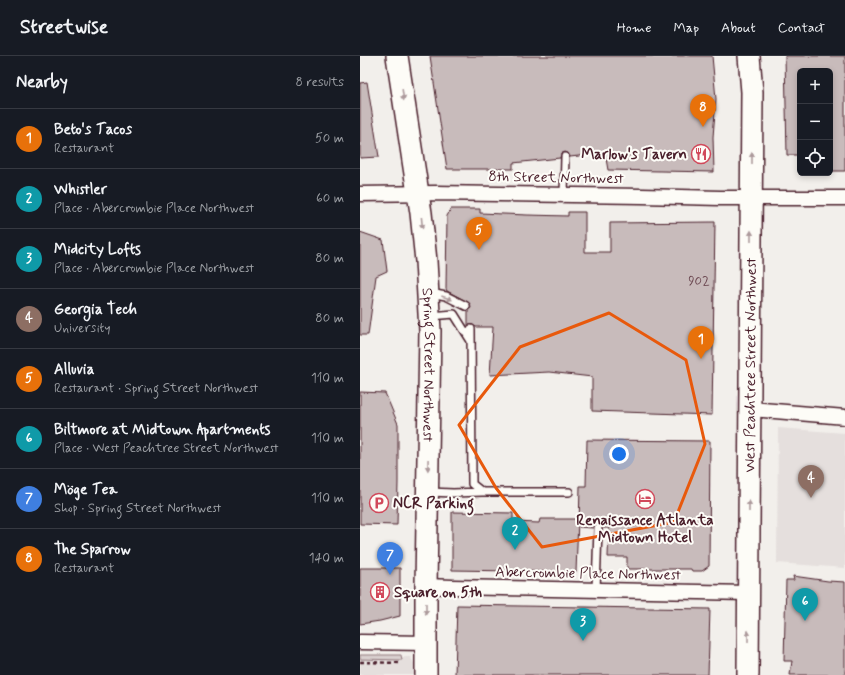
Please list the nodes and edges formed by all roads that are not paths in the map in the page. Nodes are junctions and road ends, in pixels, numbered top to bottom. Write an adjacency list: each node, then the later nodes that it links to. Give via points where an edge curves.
1 (397, 56): 4 (main road, Spring Street Northwest, one-way to 4)
2 (749, 56): 7 (main road, West Peachtree Street Northwest, one-way to 2, via 752,92)
3 (565, 157): 6 (lane)
4 (418, 193): 5 (street, 8th Street Northwest); 6 (street, 8th Street Northwest); 9 (main road, Spring Street Northwest, one-way to 9)
5 (360, 194)
6 (564, 194): 7 (street, 8th Street Northwest)
7 (752, 197): 8 (street, 8th Street Northwest); 14 (main road, West Peachtree Street Northwest, one-way to 7)
8 (845, 198)
9 (428, 293): 10 (lane, one-way to 10, via 446,296); 11 (main road, Spring Street Northwest)
10 (466, 306)
11 (429, 316): 13 (lane, via 454,314); 16 (main road, Spring Street Northwest, one-way to 16)
12 (472, 329): 13 (lane)
13 (471, 342): 17 (lane, via 472,484)
14 (750, 409): 15 (street); 22 (main road, West Peachtree Street Northwest, one-way to 14)
15 (845, 417)
16 (428, 492): 17 (lane); 20 (main road, Spring Street Northwest)
17 (482, 492): 18 (lane)
18 (569, 492)
19 (598, 528): 21 (lane)
20 (426, 586): 21 (street, Abercrombie Place Northwest); 24 (main road, Spring Street Northwest, one-way to 24)
21 (596, 590): 22 (street, Abercrombie Place Northwest)
22 (748, 593): 26 (main road, West Peachtree Street Northwest, one-way to 22)
23 (360, 642): 24 (street)
24 (426, 643): 25 (main road, Spring Street Northwest)
25 (426, 675)
26 (748, 675)

